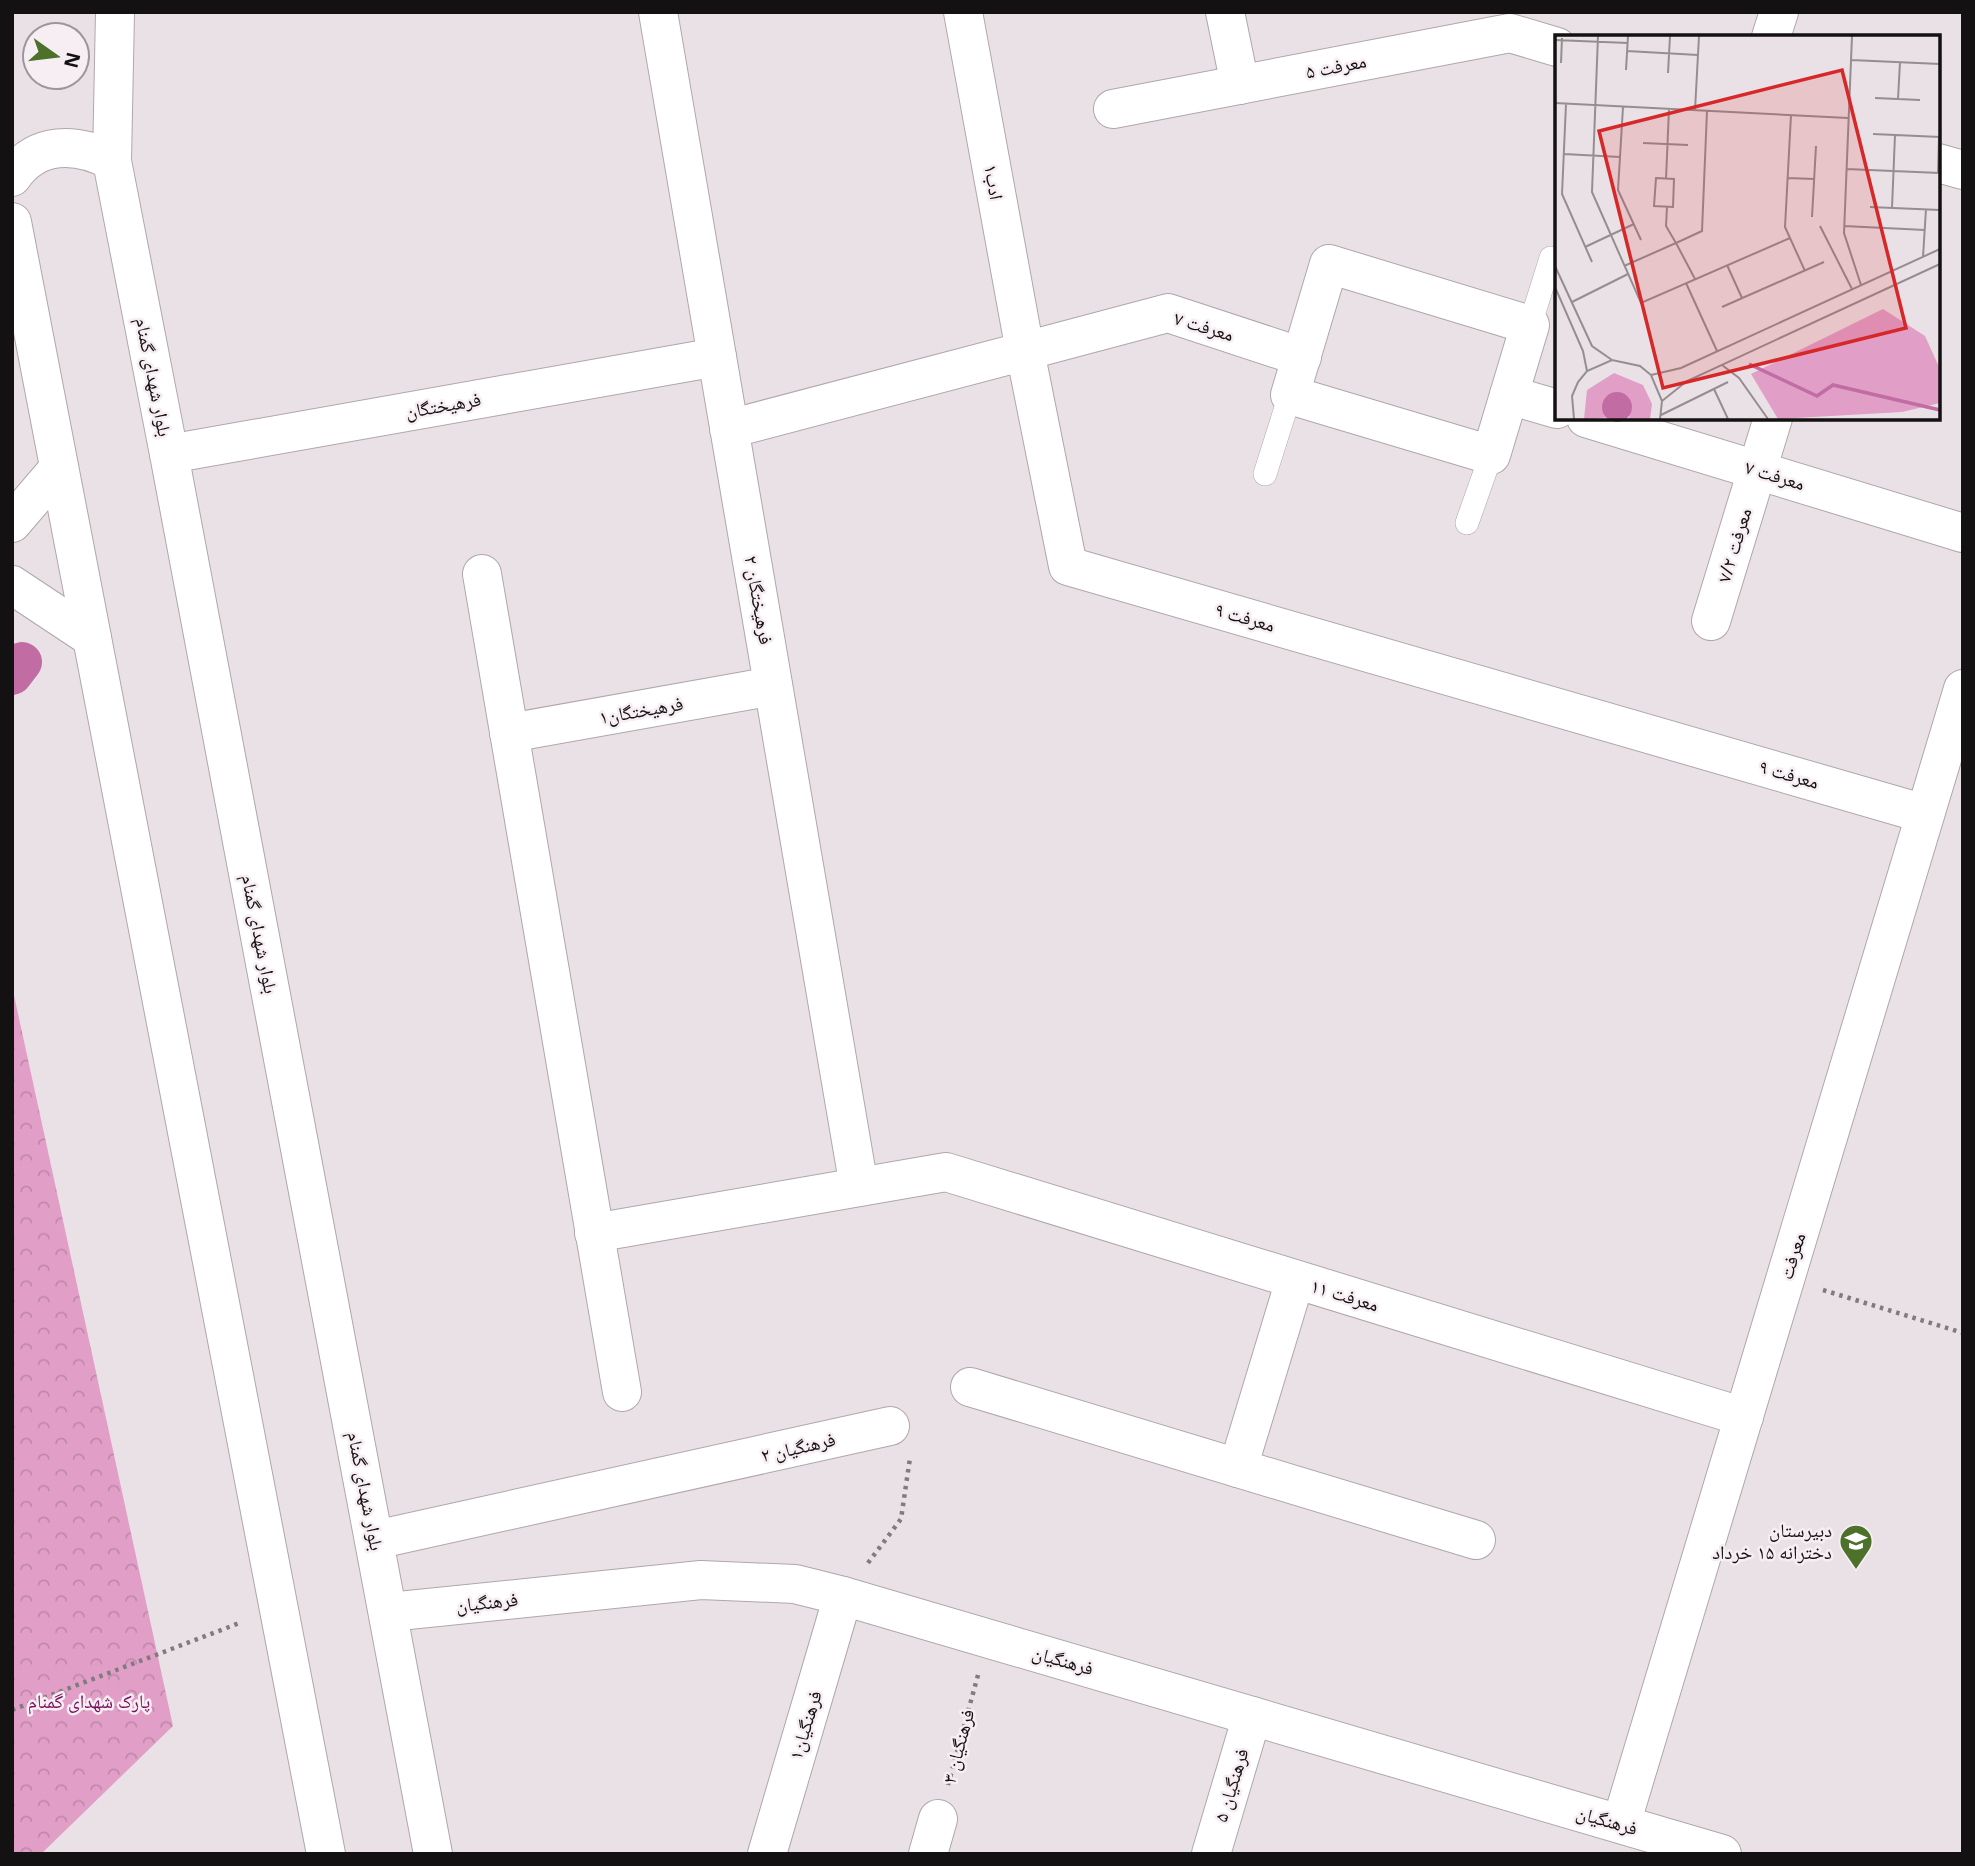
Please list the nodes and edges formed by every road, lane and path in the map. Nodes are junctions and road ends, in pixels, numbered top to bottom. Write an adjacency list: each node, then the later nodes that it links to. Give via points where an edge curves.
1 (115, 12): 10 (street, بلوار شهدای گمنام)
2 (658, 12): 18 (street, فرهیختگان ۲)
3 (963, 12): 17 (street, ادب۱)
4 (1225, 12): 8 (street)
5 (1779, 12): 6 (street)
6 (1772, 35)
7 (1555, 46): 8 (street, معرفت ۵, via 1510,33)
8 (1240, 85): 9 (street, معرفت ۵)
9 (1113, 109)
10 (112, 161): 13 (street, via 94,151 52,149 33,157); 26 (street, بلوار شهدای گمنام)
11 (1940, 164): 12 (street)
12 (1963, 170)
13 (12, 177)
14 (12, 222): 28 (street)
15 (1551, 258): 16 (lane)
16 (1530, 325): 19 (street, via 1329,264); 21 (street)
17 (1025, 351): 19 (street, معرفت ۷, via 1168,313); 25 (street); 42 (street, معرفت ۹, via 1068,566)
18 (717, 357): 25 (street, فرهیختگان ۲); 26 (street, فرهیختگان)
19 (1302, 357): 20 (street)
20 (1290, 395): 27 (street); 30 (lane)
21 (1509, 395): 22 (street); 27 (street)
22 (1555, 409)
23 (1593, 420): 29 (street, معرفت ۷)
24 (1772, 420): 29 (street, معرفت ۷/۲)
25 (729, 429): 38 (street, فرهیختگان ۲)
26 (169, 454): 53 (street, بلوار شهدای گمنام)
27 (1491, 455): 32 (lane)
28 (60, 468): 31 (street); 37 (street)
29 (1757, 470): 33 (street, معرفت ۷); 36 (street, معرفت ۷/۲)
30 (1265, 474)
31 (12, 523)
32 (1467, 523)
33 (1963, 533)
34 (482, 574): 40 (street)
35 (12, 585): 37 (street)
36 (1712, 621)
37 (92, 638): 56 (street)
38 (773, 686): 40 (street, فرهیختگان۱); 43 (street, فرهیختگان ۲)
39 (1963, 689): 41 (street, معرفت)
40 (509, 733): 44 (street)
41 (1956, 735): 42 (street, معرفت)
42 (1926, 814): 45 (street, معرفت)
43 (859, 1187): 44 (street); 46 (street, معرفت ۱۱, via 947,1172)
44 (594, 1233): 49 (street)
45 (1785, 1279): 47 (path); 50 (street, معرفت)
46 (1295, 1280): 50 (street, معرفت ۱۱); 52 (street)
47 (1963, 1333)
48 (970, 1387): 52 (street)
49 (622, 1392)
50 (1744, 1417): 61 (street, معرفت)
51 (890, 1426): 53 (street, فرهنگیان ۲); 55 (path, via 911,1451 901,1519)
52 (1238, 1468): 54 (street)
53 (375, 1540): 57 (street, بلوار شهدای گمنام)
54 (1476, 1540)
55 (844, 1596): 57 (street, فرهنگیان, via 795,1584 701,1580); 58 (street, فرهنگیان); 65 (street, فرهنگیان۱)
56 (279, 1608): 59 (path); 63 (street)
57 (389, 1612): 64 (street, بلوار شهدای گمنام)
58 (988, 1638): 60 (street, فرهنگیان); 62 (path, فرهنگیان ۳)
59 (12, 1710)
60 (1252, 1716): 61 (street, فرهنگیان); 66 (street, فرهنگیان ۵)
61 (1621, 1824): 67 (street, فرهنگیان)
62 (933, 1837)
63 (326, 1854)
64 (433, 1854)
65 (766, 1854)
66 (1211, 1854)
67 (1722, 1854)

